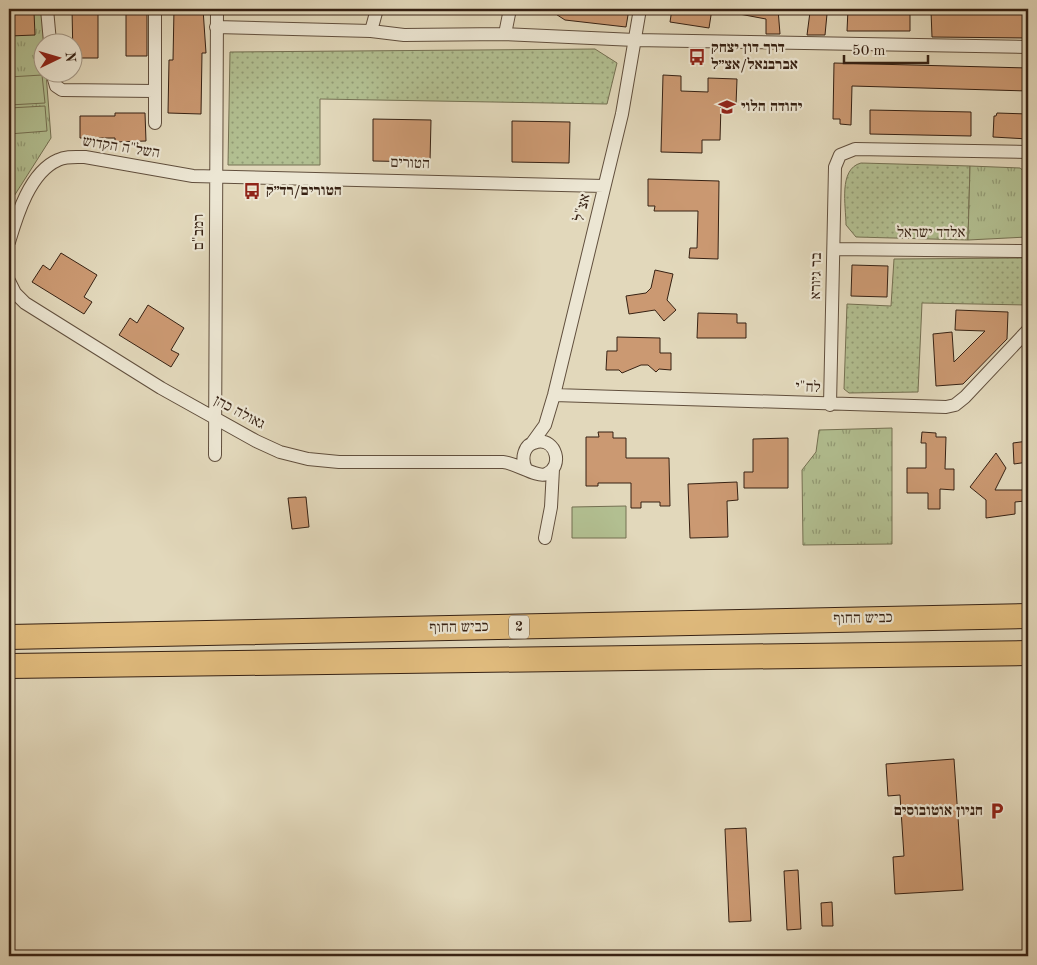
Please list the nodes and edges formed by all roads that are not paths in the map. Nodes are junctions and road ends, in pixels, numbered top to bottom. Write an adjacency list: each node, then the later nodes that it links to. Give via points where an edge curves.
1 (47, 9): 9 (street)
2 (155, 9): 14 (street)
3 (217, 9): 7 (street, רמב"ם)
4 (377, 9): 8 (street)
5 (510, 9): 10 (street)
6 (640, 9): 11 (street, אצ"ל)
7 (216, 27): 8 (street); 17 (street, רמב"ם)
8 (371, 31): 10 (street, via 404,35)
9 (49, 32)
10 (506, 34): 11 (street)
11 (635, 40): 12 (street); 18 (street, אצ"ל, via 622,114)
12 (1028, 47)
13 (55, 82): 14 (street, via 62,90 72,92)
14 (154, 91): 15 (street)
15 (155, 123)
16 (1028, 152): 20 (street, בר גיורא, via 855,149 844,152 835,167)
17 (216, 174): 18 (street, הטורים); 19 (street, השל"ה הקדוש, via 176,174 68,157 48,165 39,176 20,211); 27 (street, רמב"ם)
18 (604, 186): 24 (street, אצ"ל)
19 (9, 242)
20 (834, 249): 21 (street, אלדד ישראל); 25 (street, בר גיורא)
21 (1028, 250)
22 (9, 281): 27 (street, גאולה כהן, via 15,294 25,303 160,388)
23 (1028, 330): 25 (street, לח"י, via 954,404 936,408)
24 (554, 394): 25 (street, לח"י); 26 (street, אצ"ל)
25 (830, 405)
26 (550, 413): 28 (street, אצ"ל); 29 (street, אצ"ל)
27 (216, 419): 30 (street, רמב"ם); 31 (street, גאולה כהן, via 268,447 308,459)
28 (529, 446): 29 (street, via 547,443); 31 (street, גאולה כהן); 33 (street, via 523,459)
29 (555, 451): 32 (street)
30 (215, 454)
31 (493, 462): 33 (street, גאולה כהן, via 511,463)
32 (553, 469): 33 (street, via 546,474); 34 (street)
33 (531, 472): 34 (street, via 545,484)
34 (551, 495): 35 (street)
35 (545, 538)
36 (1028, 616): 37 (highway, כביש החוף / 2)
37 (9, 637)
38 (1028, 653): 39 (highway, 2)
39 (9, 666)

